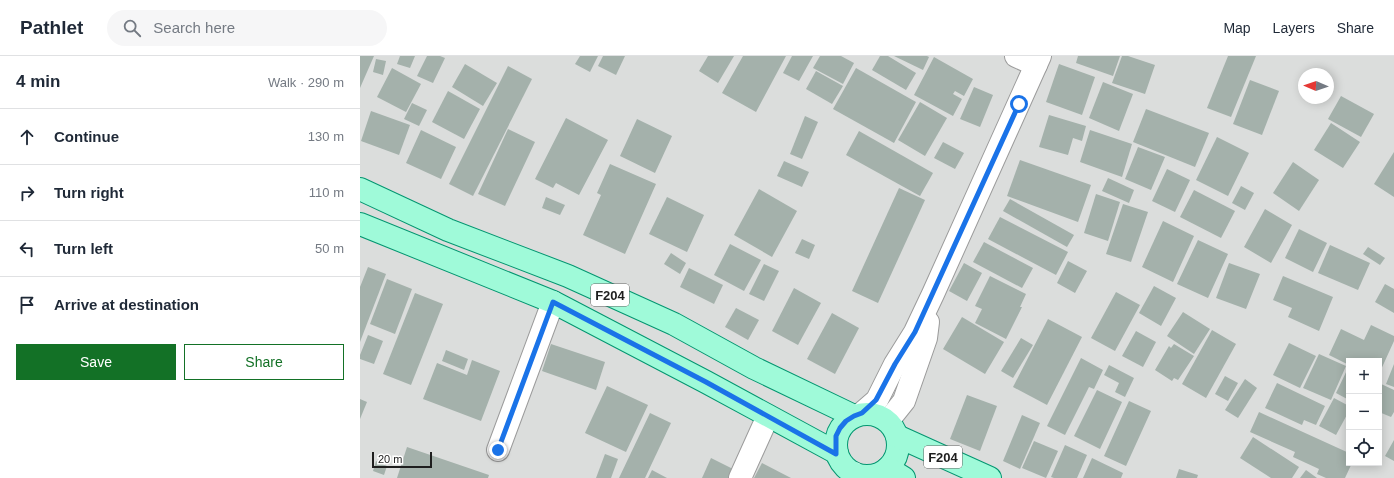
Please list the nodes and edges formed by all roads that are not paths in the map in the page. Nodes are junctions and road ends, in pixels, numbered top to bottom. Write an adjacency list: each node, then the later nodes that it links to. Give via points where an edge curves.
1 (1016, 56): 2 (street)
2 (1038, 60): 5 (street)
3 (360, 189): 7 (main road, F204, via 448,230 575,279 674,324 754,368)
4 (360, 224): 6 (main road, F204)
5 (933, 294): 7 (street, via 915,332 876,400); 9 (street, via 926,338)
6 (553, 302): 8 (main road, F204); 10 (street)
7 (858, 414): 9 (main road, F204, via 871,413 880,416); 11 (main road, via 840,428 836,436)
8 (768, 416): 11 (main road, F204); 14 (street)
9 (892, 428): 12 (main road, F204, via 898,445); 15 (main road, F204)
10 (498, 450)
11 (836, 454): 13 (main road, F204)
12 (889, 474): 13 (main road, F204)
13 (854, 476)
14 (740, 478)
15 (990, 478)

